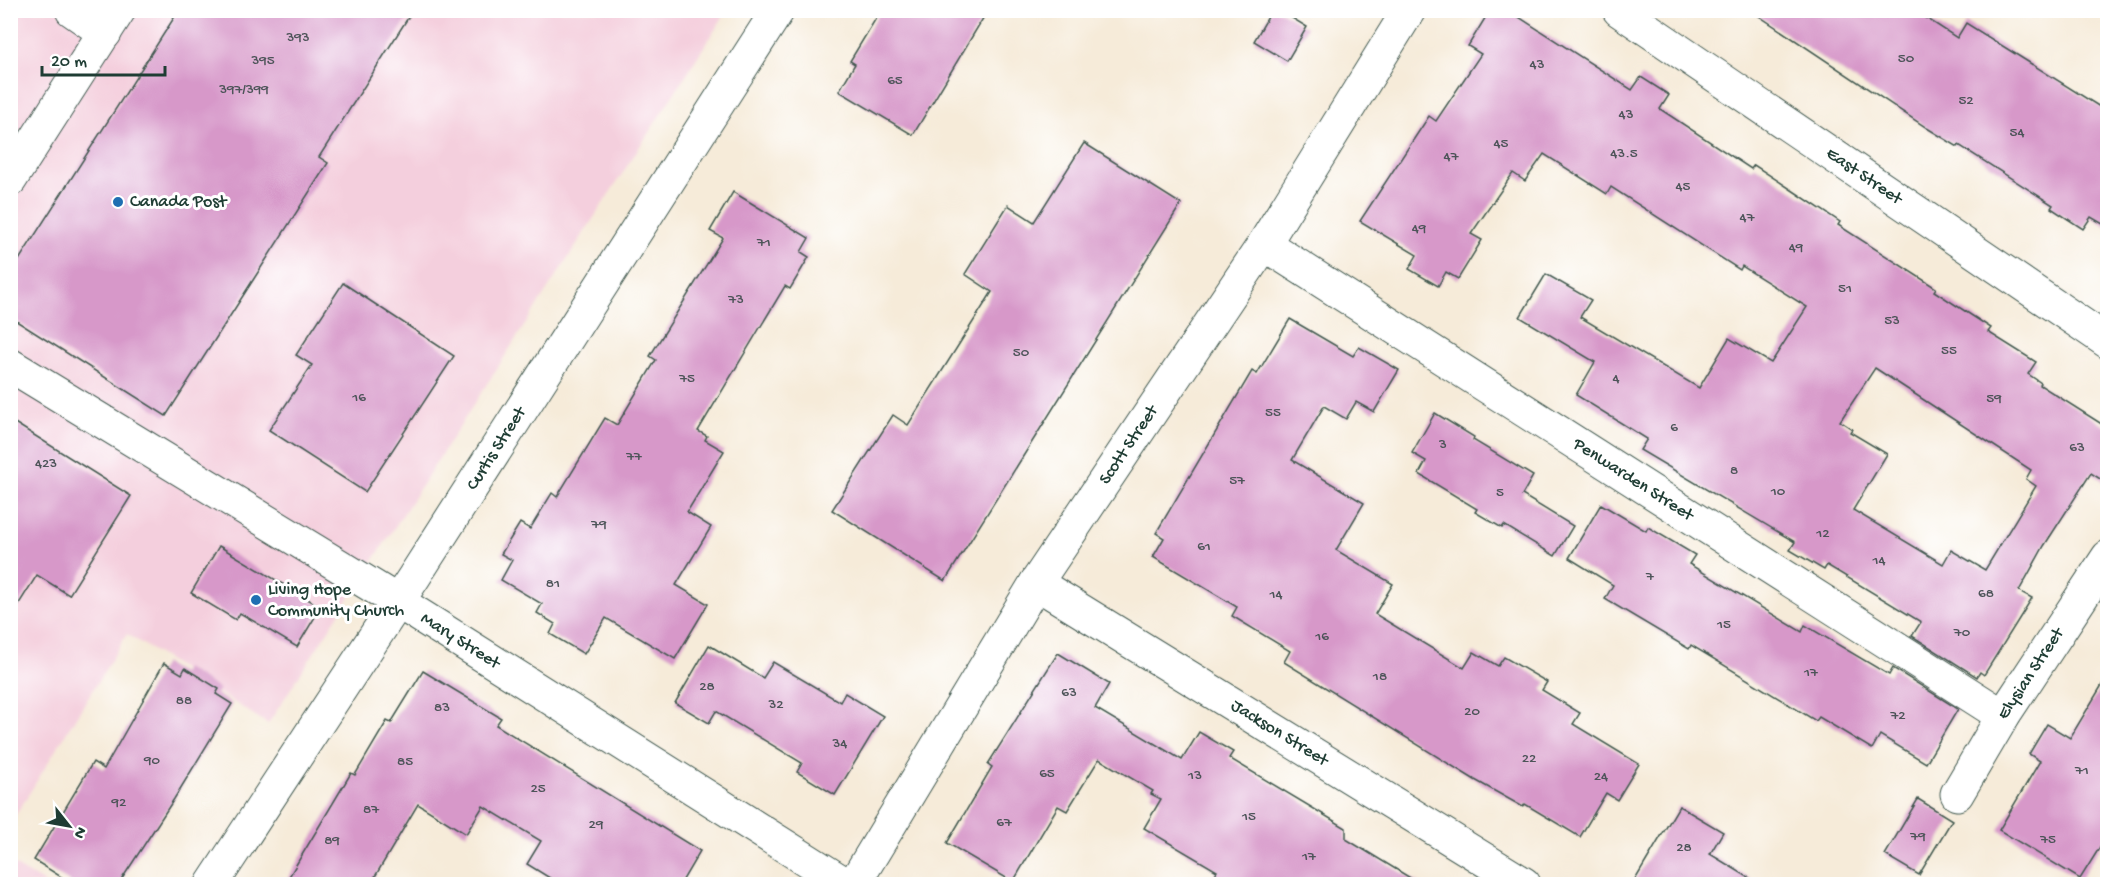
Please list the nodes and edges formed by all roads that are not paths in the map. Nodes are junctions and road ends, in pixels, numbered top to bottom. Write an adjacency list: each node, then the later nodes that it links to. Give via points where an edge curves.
1 (72, 10): 5 (street)
2 (778, 10): 12 (street, Curtis Street)
3 (1409, 10): 7 (street, Scott Street)
4 (1619, 10): 8 (street, East Street)
5 (112, 22): 6 (street)
6 (10, 180)
7 (1264, 244): 11 (street, Scott Street); 13 (street, Penwarden Street)
8 (2108, 342)
9 (10, 365): 12 (street, Mary Street)
10 (2108, 557): 13 (street, Elysian Street)
11 (1036, 583): 15 (street, Jackson Street); 18 (street, Scott Street)
12 (397, 601): 16 (street, Curtis Street); 17 (street, Mary Street)
13 (2003, 716): 14 (street, Elysian Street)
14 (1957, 794)
15 (1508, 881)
16 (212, 885)
17 (845, 885)
18 (854, 885)

